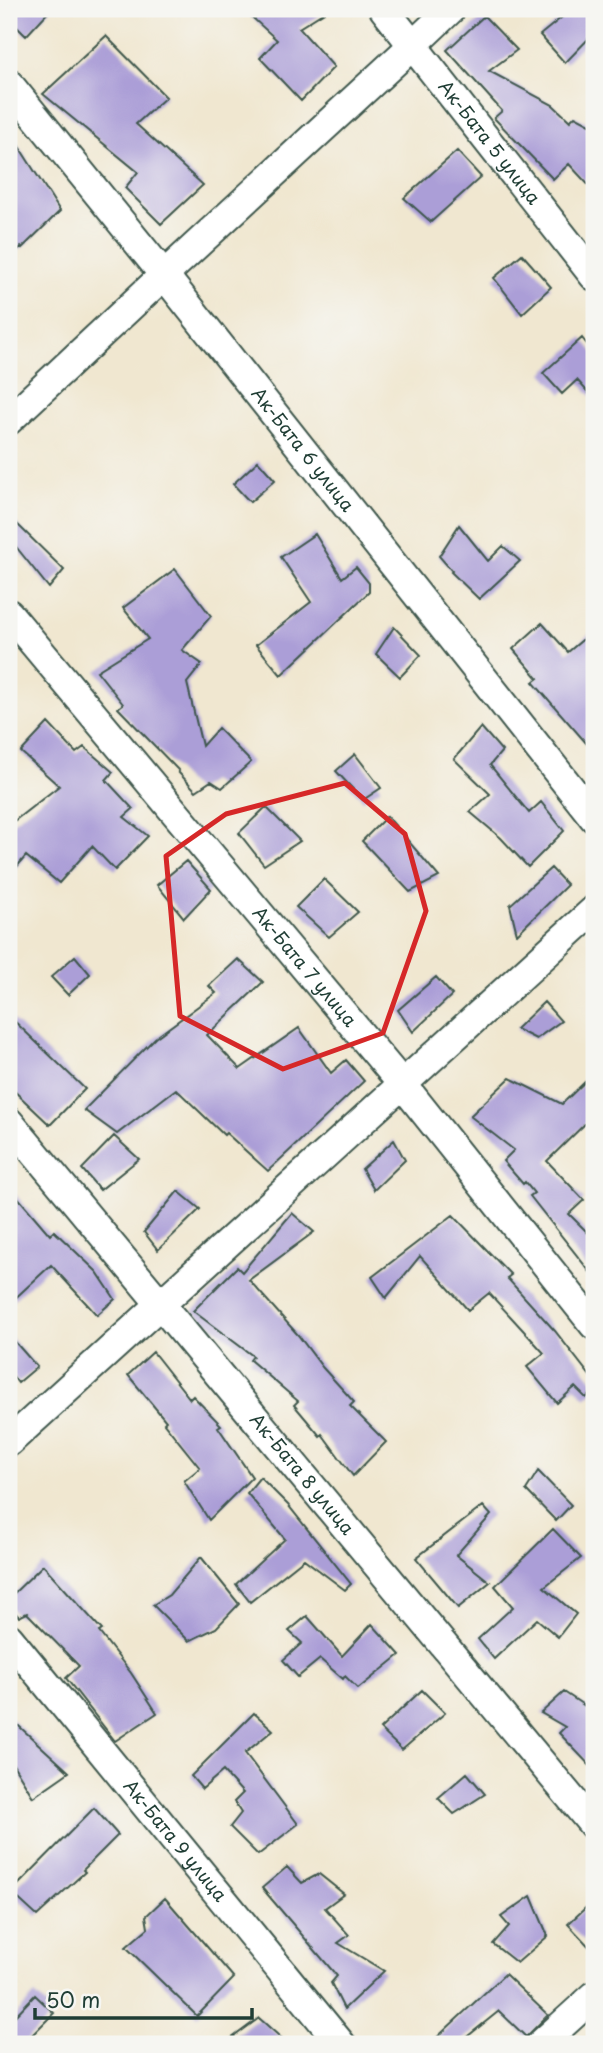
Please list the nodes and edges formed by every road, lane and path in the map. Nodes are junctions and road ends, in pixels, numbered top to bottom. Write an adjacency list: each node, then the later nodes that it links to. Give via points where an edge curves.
1 (384, 9): 3 (street, Ак-Бата 5 улица)
2 (451, 9): 3 (street)
3 (412, 47): 5 (street); 6 (street, Ак-Бата 5 улица)
4 (9, 84): 5 (street, Ак-Бата 6 улица)
5 (164, 275): 7 (street); 9 (street, Ак-Бата 6 улица)
6 (594, 276)
7 (9, 421)
8 (9, 614): 11 (street, Ак-Бата 7 улица)
9 (594, 818)
10 (594, 910): 11 (street)
11 (404, 1085): 13 (street); 14 (street, Ак-Бата 7 улица)
12 (9, 1122): 13 (street, Ак-Бата 8 улица)
13 (161, 1303): 15 (street); 17 (street, Ак-Бата 8 улица)
14 (594, 1325)
15 (9, 1442)
16 (9, 1638): 19 (street, Ак-Бата 9 улица)
17 (594, 1826)
18 (594, 1996): 20 (street)
19 (341, 2044)
20 (541, 2044)

